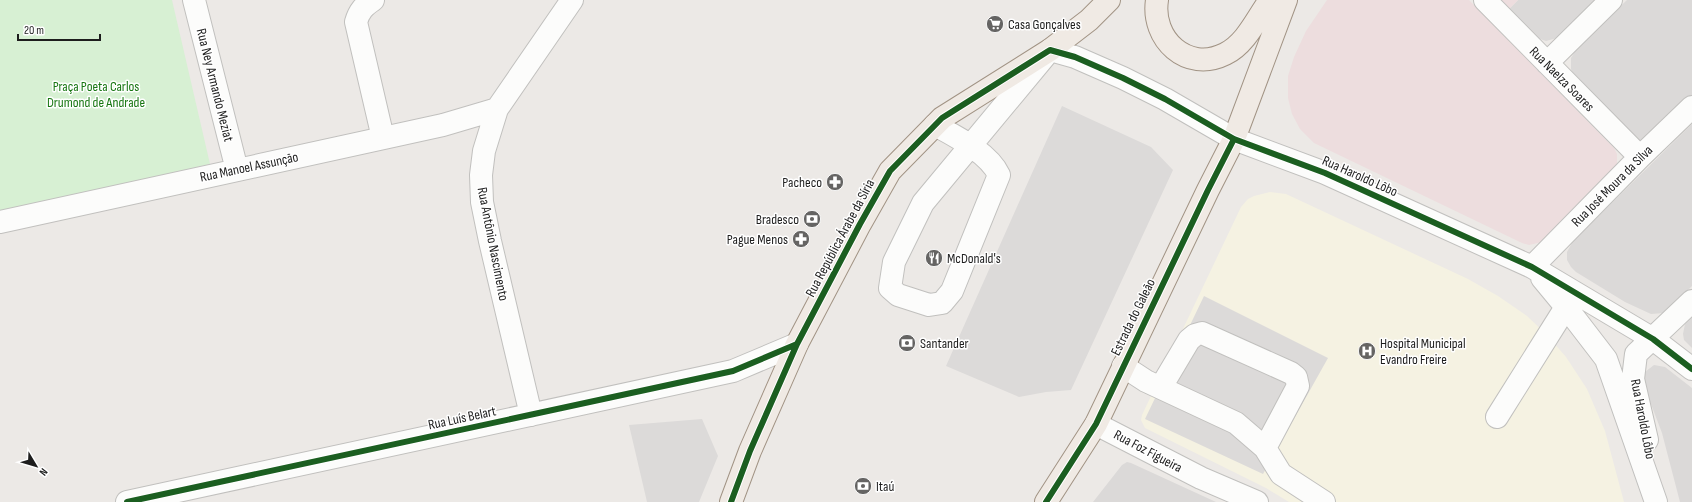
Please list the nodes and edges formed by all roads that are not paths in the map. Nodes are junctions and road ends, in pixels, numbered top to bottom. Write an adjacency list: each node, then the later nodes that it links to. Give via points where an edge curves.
1 (194, 0): 19 (street, Rua Ney Armando Meziat)
2 (373, 0): 15 (street, via 365,5 356,22)
3 (572, 0): 13 (street, Rua Antônio Nascimento)
4 (1110, 0): 10 (main road, via 1090,20)
5 (1157, 0): 6 (main road, via 1156,21 1167,42 1187,56 1199,59 1212,58 1235,48)
6 (1270, 0)
7 (1286, 0): 16 (main road, Estrada do Galeão)
8 (1485, 0): 11 (street, Rua Naelza Soares)
9 (1611, 0): 11 (street)
10 (1050, 50): 14 (main road, Rua República Árabe da Síria); 16 (street, Rua Haroldo Lôbo, via 1075,57 1123,78); 17 (street)
11 (1546, 63): 18 (street, Rua Naelza Soares)
12 (1692, 107): 18 (street, Rua José Moura da Silva)
13 (498, 109): 15 (street, Rua Manoel Assunção); 29 (street, Rua Antônio Nascimento, via 484,151 481,175 482,202)
14 (934, 125): 17 (street); 25 (main road, Rua República Árabe da Síria, via 890,171)
15 (384, 138): 19 (street, Rua Manoel Assunção)
16 (1234, 139): 21 (street, Rua Haroldo Lôbo, via 1325,173); 26 (main road, Estrada do Galeão)
17 (971, 145): 17 (street, via 923,204 894,262 890,288 898,295 929,305 942,303 952,291 998,175 996,168)
18 (1640, 157): 21 (street, Rua José Moura da Silva)
19 (236, 170): 20 (street, Rua Manoel Assunção)
20 (0, 222)
21 (1532, 267): 23 (street, Rua Haroldo Lôbo); 24 (street, Rua Haroldo Lôbo)
22 (1692, 301): 24 (street)
23 (1566, 307): 30 (street); 38 (street, Rua Haroldo Lôbo, via 1606,359)
24 (1653, 339): 27 (street); 39 (street, Rua Haroldo Lôbo, via 1636,354 1633,379)
25 (797, 344): 29 (street, Rua Luís Belart, via 733,372); 34 (main road, Rua República Árabe da Síria, via 750,451)
26 (1123, 366): 28 (street, via 1146,381); 31 (main road, Estrada do Galeão)
27 (1692, 369)
28 (1161, 387): 32 (street, via 1236,423); 32 (street, via 1189,340 1202,333 1292,373 1298,386)
29 (531, 415): 33 (street, Rua Luís Belart)
30 (1497, 417)
31 (1096, 424): 35 (main road, Estrada do Galeão); 36 (street, Rua Foz Figueira, via 1201,478)
32 (1265, 448): 37 (street, via 1281,474)
33 (127, 502)
34 (731, 502)
35 (1046, 502)
36 (1257, 502)
37 (1324, 502)
38 (1656, 502)
39 (1660, 502)

